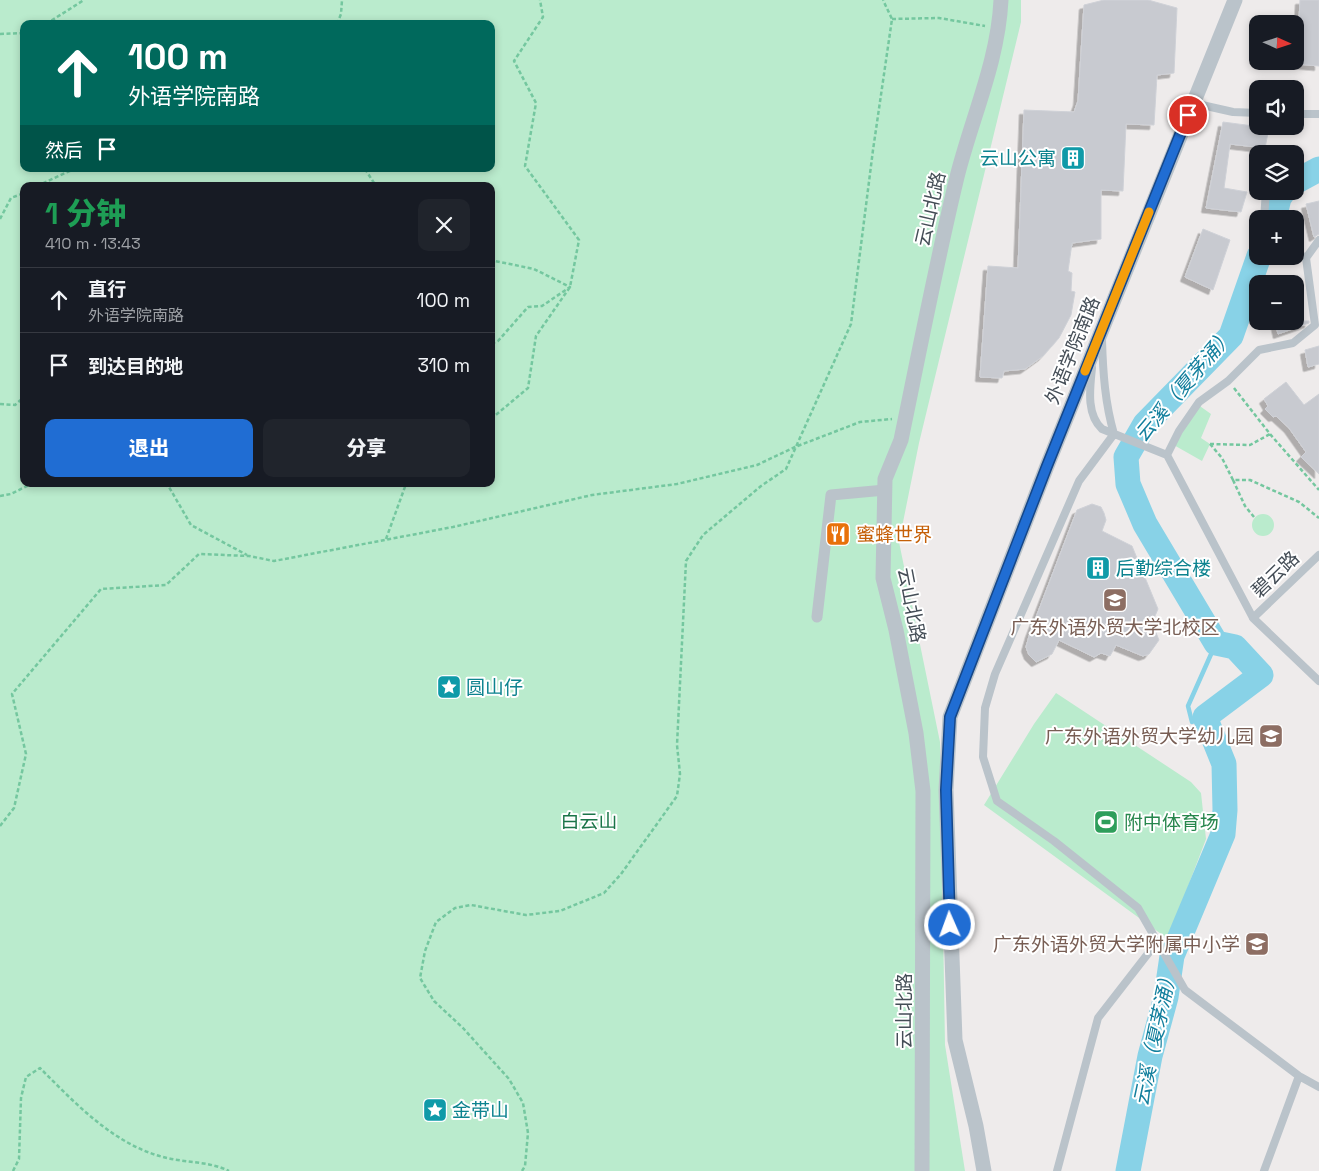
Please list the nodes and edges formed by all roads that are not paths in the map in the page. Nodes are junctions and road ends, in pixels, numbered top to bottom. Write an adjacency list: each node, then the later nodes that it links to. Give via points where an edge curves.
1 (1001, 0): 13 (street, 云山北路, via 999,29 958,175 901,440 885,478)
2 (1235, 0): 3 (street, 外语学院南路)
3 (1193, 103): 4 (lane); 9 (street, 外语学院南路)
4 (1249, 113)
5 (1304, 114): 6 (lane)
6 (1319, 114)
7 (1319, 240): 8 (lane)
8 (1306, 258): 12 (lane, via 1314,325 1293,343 1259,350 1228,381 1199,402)
9 (1102, 329): 10 (street, 外语学院南路); 11 (lane, via 1103,376)
10 (1092, 352): 11 (lane, via 1091,409 1095,422); 18 (street, 外语学院南路, via 950,717)
11 (1114, 434): 12 (lane); 20 (lane, via 1079,480 995,674 985,708 984,757 998,801 1138,908)
12 (1167, 455): 16 (lane)
13 (885, 490): 15 (street, via 831,495); 19 (street, 云山北路, via 883,578 912,714)
14 (1319, 555): 16 (lane, 碧云路)
15 (817, 617)
16 (1253, 618): 17 (lane)
17 (1319, 681)
18 (946, 790): 19 (street); 24 (street, 外语学院南路, via 954,1040)
19 (923, 791): 23 (street, 云山北路)
20 (1157, 942): 21 (lane, via 1185,990); 25 (lane, via 1098,1018)
21 (1299, 1076): 22 (lane); 26 (lane)
22 (1319, 1087)
23 (922, 1171)
24 (984, 1171)
25 (1057, 1171)
26 (1264, 1171)

